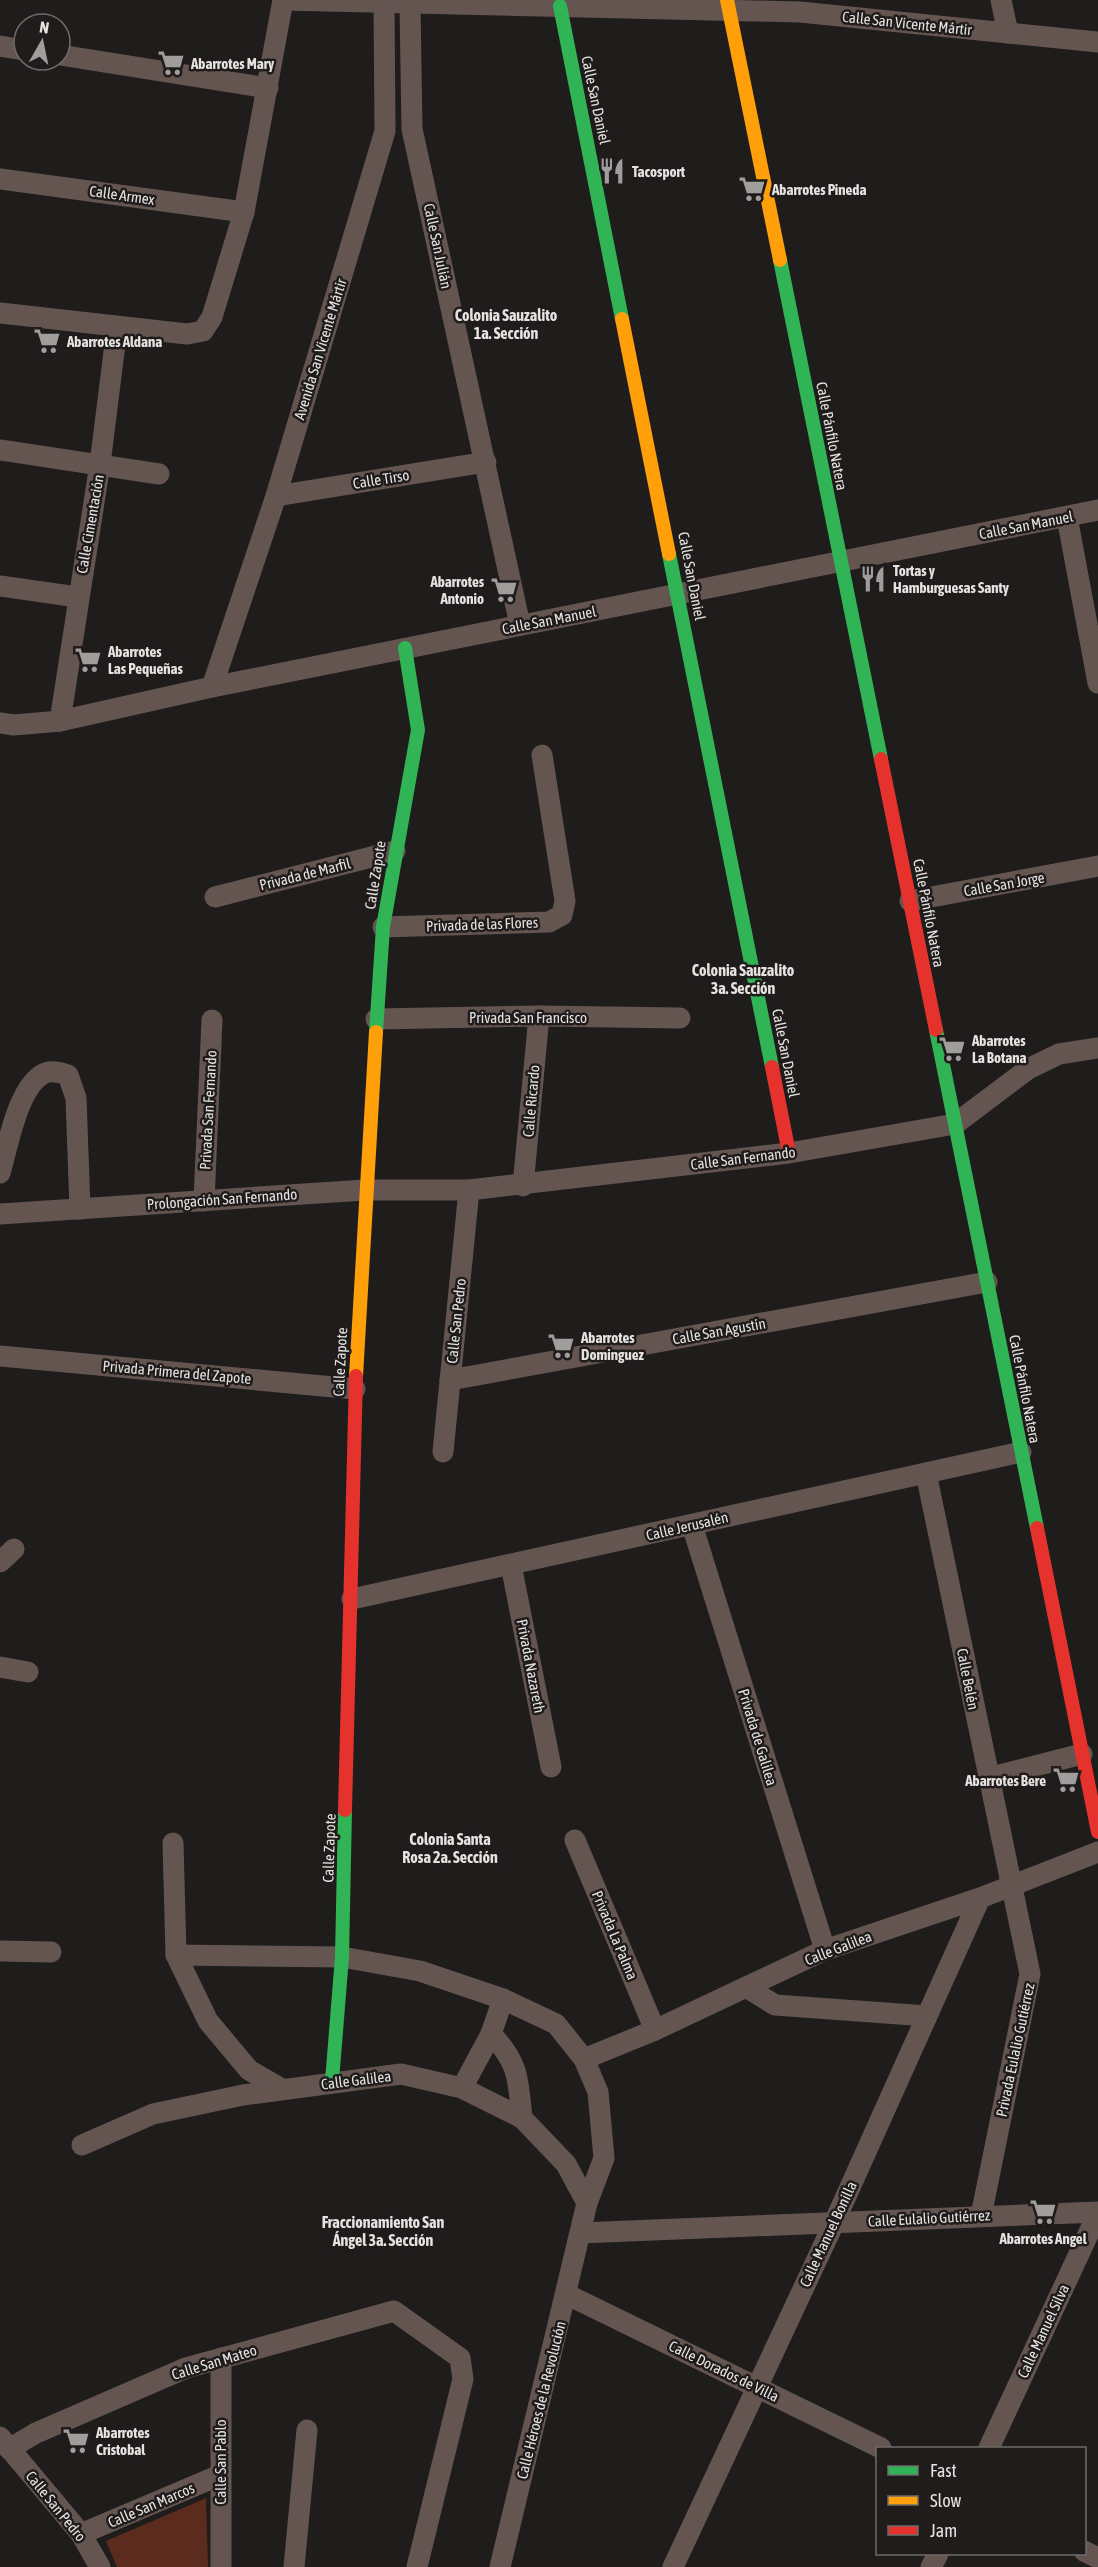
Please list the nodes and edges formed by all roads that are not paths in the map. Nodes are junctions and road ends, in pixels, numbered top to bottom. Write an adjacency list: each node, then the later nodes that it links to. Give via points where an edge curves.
1 (283, 0): 3 (street, Calle San Vicente Mártir); 11 (street)
2 (1001, 0): 8 (street)
3 (384, 3): 4 (street, Calle San Vicente Mártir); 13 (street, Avenida San Vicente Mártir)
4 (410, 4): 5 (street, Calle San Vicente Mártir); 12 (street, Calle San Julián)
5 (560, 6): 6 (street, Calle San Vicente Mártir); 27 (street, Calle San Daniel)
6 (728, 6): 7 (street, Calle San Vicente Mártir); 25 (street, Calle Pánfilo Natera)
7 (802, 6): 8 (street, Calle San Vicente Mártir)
8 (1008, 33): 9 (street, Calle San Vicente Mártir)
9 (1098, 42)
10 (72, 58): 11 (street)
11 (268, 88): 15 (street)
12 (412, 129): 13 (street); 19 (street, Calle San Julián)
13 (385, 131): 22 (street, Avenida San Vicente Mártir)
14 (0, 179): 15 (street, Calle Armex)
15 (244, 212): 17 (street, via 212,317 203,331 187,334)
16 (0, 313): 17 (street)
17 (117, 328): 20 (street, Calle Cimentación)
18 (0, 450): 20 (street)
19 (486, 462): 22 (street, Calle Tirso); 29 (street, Calle San Julián)
20 (100, 464): 21 (street); 28 (street, Calle Cimentación)
21 (159, 474)
22 (276, 496): 32 (street, Avenida San Vicente Mártir)
23 (1098, 510): 24 (street, Calle San Manuel)
24 (1067, 517): 25 (street, Calle San Manuel); 31 (street)
25 (841, 561): 27 (street, Calle San Manuel); 39 (street, Calle Pánfilo Natera)
26 (0, 586): 28 (street)
27 (680, 596): 29 (street, Calle San Manuel); 47 (street, Calle San Daniel)
28 (77, 597): 33 (street, Calle Cimentación)
29 (520, 625): 30 (street, Calle San Manuel)
30 (405, 648): 32 (street, Calle San Manuel); 36 (street, Calle Zapote, via 418,730)
31 (1098, 683)
32 (212, 687): 33 (street, Calle San Manuel)
33 (60, 721): 34 (street, Calle San Manuel)
34 (0, 723)
35 (542, 755): 40 (street, Privada de las Flores, via 565,901 562,915 549,922)
36 (395, 851): 38 (street, Privada de Marfil); 40 (street, Calle Zapote)
37 (1098, 866): 39 (street, Calle San Jorge)
38 (215, 897)
39 (910, 901): 46 (street, Calle Pánfilo Natera)
40 (383, 927): 42 (street, Calle Zapote)
41 (539, 1016): 42 (street, Privada San Francisco); 43 (street, Privada San Francisco); 49 (street, Calle Ricardo)
42 (376, 1018): 50 (street, Calle Zapote)
43 (680, 1018)
44 (212, 1020): 52 (street, Privada San Fernando)
45 (1098, 1048): 46 (street, Calle San Fernando, via 1059,1054 1028,1069)
46 (955, 1124): 47 (street, Calle San Fernando); 55 (street, Calle Pánfilo Natera)
47 (789, 1153): 49 (street, Calle San Fernando)
48 (0, 1173): 53 (street, via 26,1090 45,1073 57,1071 68,1075 76,1098)
49 (523, 1186): 51 (street, Calle San Fernando)
50 (365, 1190): 51 (street, Calle San Fernando); 52 (street, Prolongación San Fernando); 58 (street, Calle Zapote)
51 (469, 1190): 57 (street, Calle San Pedro)
52 (204, 1201): 53 (street, Prolongación San Fernando)
53 (80, 1209): 54 (street, Prolongación San Fernando)
54 (0, 1214)
55 (987, 1282): 57 (street, Calle San Agustín); 60 (street, Calle Pánfilo Natera)
56 (0, 1356): 58 (street, Privada Primera del Zapote)
57 (450, 1380): 59 (street, Calle San Pedro)
58 (355, 1389): 64 (street, Calle Zapote)
59 (443, 1452)
60 (1021, 1452): 61 (street, Calle Jerusalén); 67 (street, Calle Pánfilo Natera)
61 (926, 1473): 62 (street, Calle Jerusalén); 69 (street, Calle Belén)
62 (692, 1525): 63 (street, Calle Jerusalén); 76 (street, Privada de Galilea)
63 (512, 1565): 64 (street, Calle Jerusalén); 68 (street, Privada Nazareth)
64 (352, 1599): 80 (street, Calle Zapote)
65 (0, 1667): 66 (street)
66 (28, 1672)
67 (1082, 1754): 69 (street); 70 (street, Calle Pánfilo Natera)
68 (551, 1767)
69 (988, 1778): 74 (street, Calle Belén)
70 (1098, 1832)
71 (574, 1840): 84 (street, Privada La Palma)
72 (173, 1843): 79 (street)
73 (1098, 1852): 74 (street, Calle Galilea)
74 (1010, 1886): 75 (street, Calle Galilea); 94 (street, Privada Eulalio Gutiérrez, via 1030,1974)
75 (980, 1898): 76 (street, Calle Galilea); 83 (street, Calle Manuel Bonilla)
76 (825, 1950): 81 (street, Calle Galilea)
77 (0, 1951): 78 (street)
78 (51, 1952)
79 (176, 1955): 80 (street); 89 (street, via 208,2021 249,2070)
80 (342, 1957): 82 (street, via 420,1971); 87 (street, Calle Zapote)
81 (746, 1987): 83 (street, via 775,2005); 84 (street, Calle Galilea)
82 (503, 1999): 85 (street); 86 (street, via 556,2024)
83 (927, 2016): 95 (street, Calle Manuel Bonilla)
84 (655, 2030): 86 (street, Calle Galilea)
85 (492, 2034): 88 (street); 90 (street, via 510,2053)
86 (584, 2059): 92 (street, via 598,2092 604,2158)
87 (333, 2082): 88 (street, Calle Galilea, via 401,2074); 89 (street, Calle Galilea)
88 (462, 2088): 90 (street, Calle Galilea)
89 (282, 2090): 91 (street, Calle Galilea, via 153,2114)
90 (522, 2118): 92 (street, Calle Galilea, via 566,2164)
91 (82, 2145)
92 (587, 2204): 96 (street)
93 (1098, 2212): 94 (street, Calle Eulalio Gutiérrez); 103 (street, Calle Manuel Silva)
94 (981, 2216): 95 (street, Calle Eulalio Gutiérrez)
95 (834, 2223): 96 (street, Calle Eulalio Gutiérrez); 99 (street, Calle Manuel Bonilla)
96 (580, 2233): 97 (street, Calle Héroes de la Revolución)
97 (566, 2294): 99 (street, Calle Dorados de Villa); 110 (street, Calle Héroes de la Revolución)
98 (221, 2358): 101 (street, Calle San Mateo, via 186,2368); 104 (street, Calle San Pablo); 109 (street, Calle San Mateo, via 394,2312 460,2358 463,2379)
99 (756, 2387): 102 (street, Calle Dorados de Villa); 111 (street, Calle Manuel Bonilla)
100 (307, 2430): 108 (street)
101 (5, 2443): 105 (street, Calle San Pedro)
102 (879, 2447)
103 (989, 2447)
104 (220, 2475): 105 (street, Calle San Marcos); 107 (street, Calle San Pablo)
105 (81, 2534): 106 (street, Calle San Pedro)
106 (96, 2565)
107 (221, 2567)
108 (294, 2567)
109 (417, 2567)
110 (500, 2567)
111 (672, 2567)

